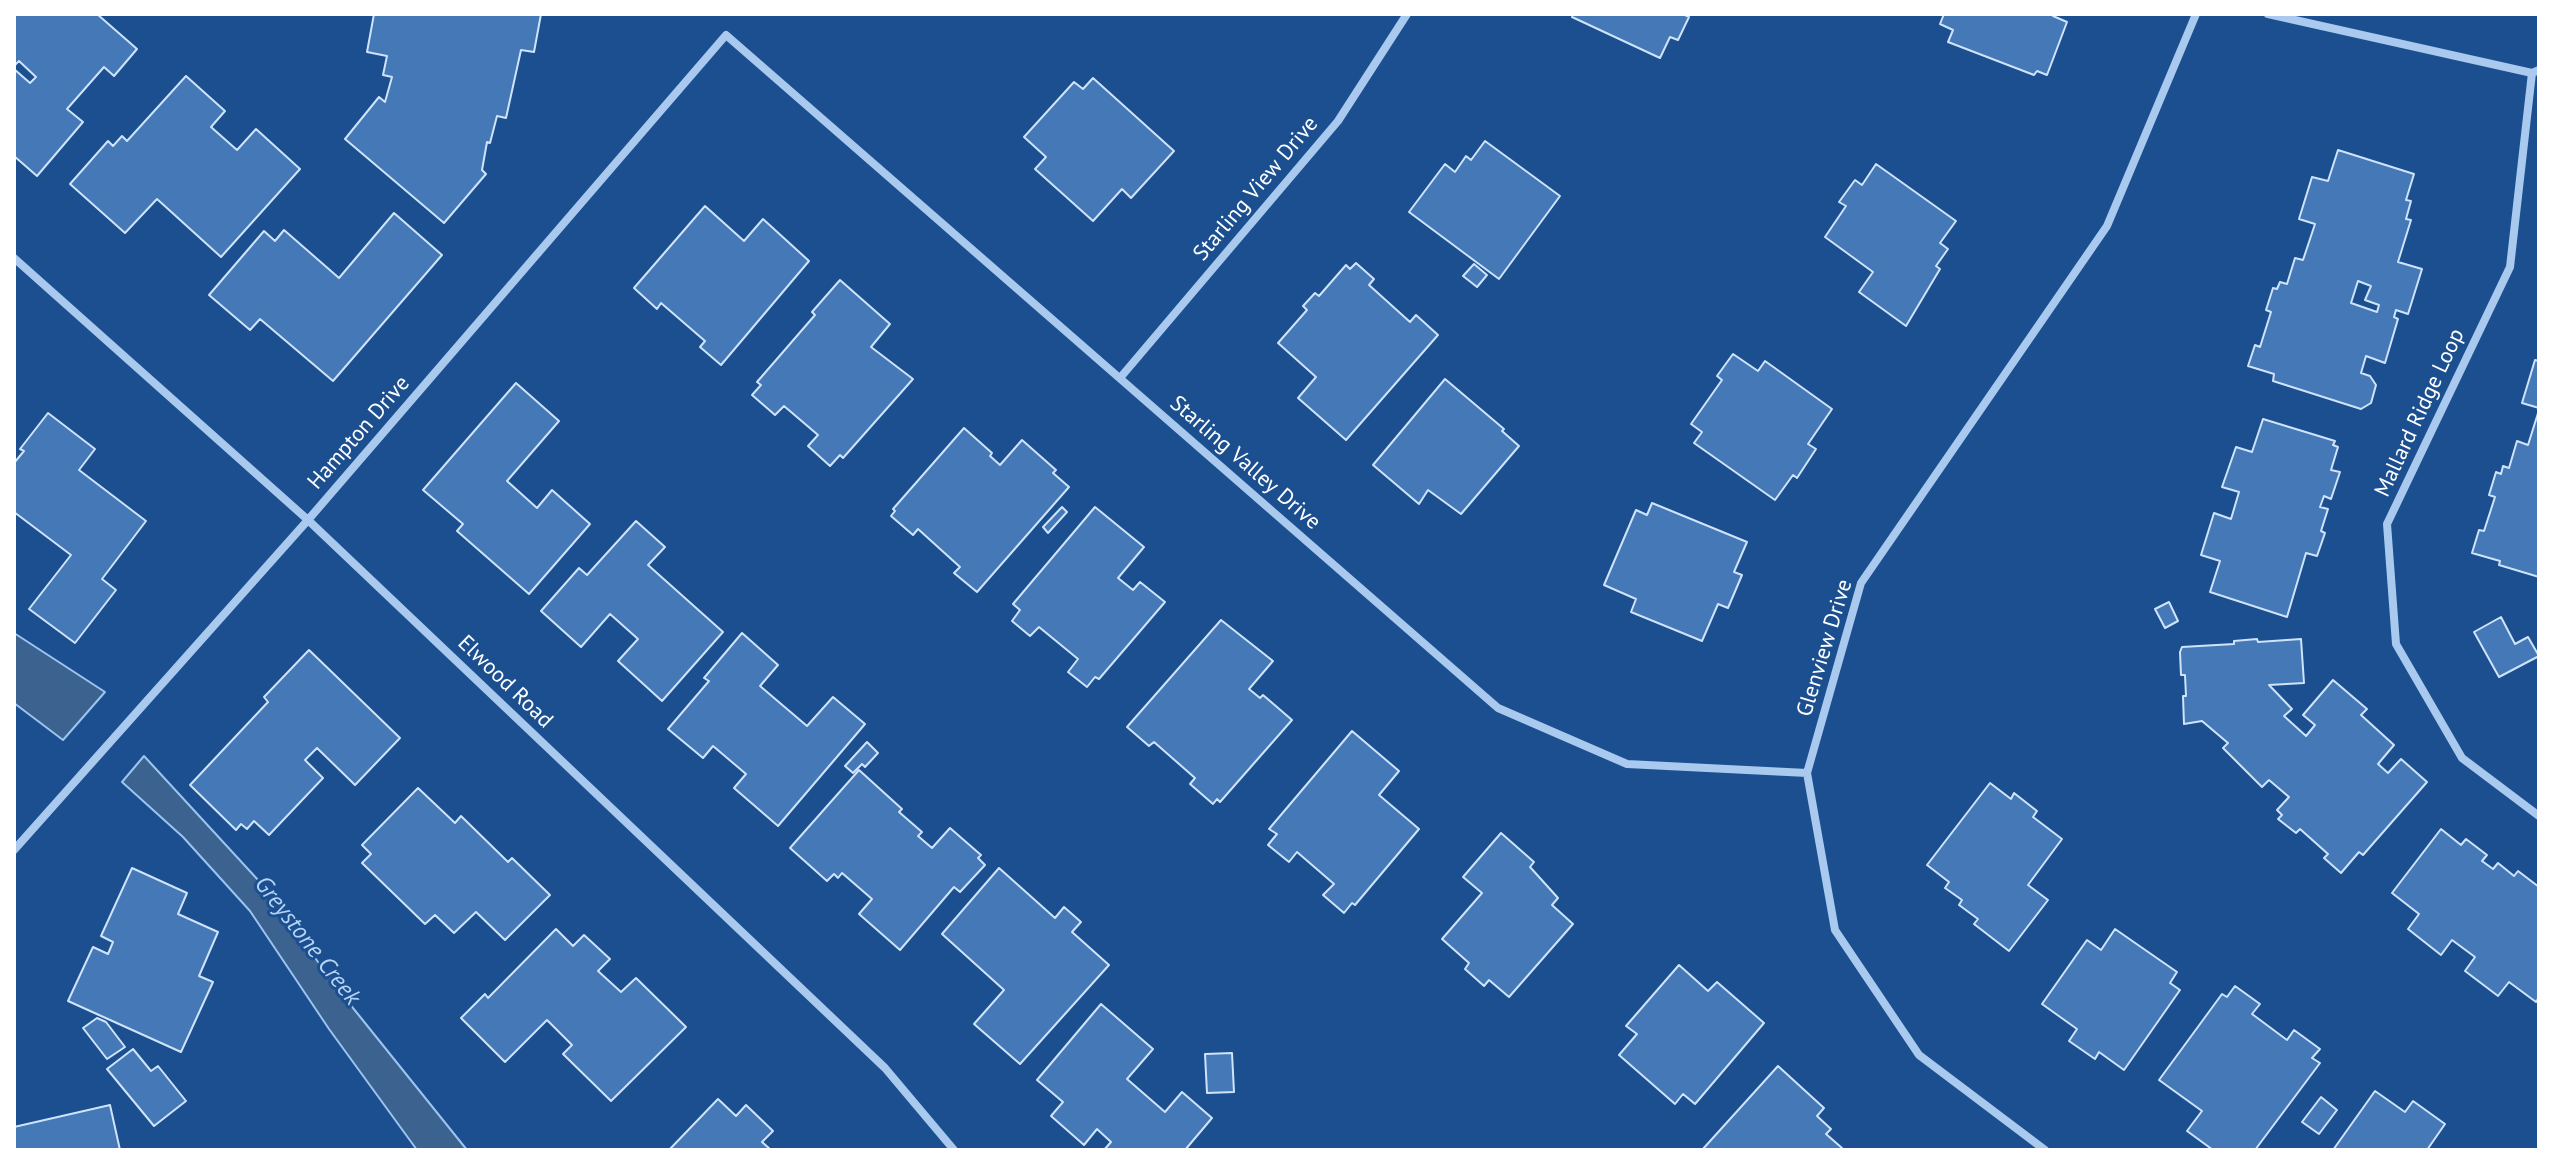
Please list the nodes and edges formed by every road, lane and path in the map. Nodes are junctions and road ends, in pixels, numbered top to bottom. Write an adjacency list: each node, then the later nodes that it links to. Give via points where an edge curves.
1 (1407, 14): 7 (street, Starling View Drive, via 1338,121)
2 (2196, 14): 9 (street, Glenview Drive, via 2107,226 1861,583)
3 (2268, 14): 5 (street, Mallard Ridge Loop)
4 (726, 35): 7 (street, Starling Valley Drive); 8 (street, Hampton Drive)
5 (2536, 71): 10 (street, Mallard Ridge Loop, via 2510,267 2387,524 2396,644 2462,758)
6 (14, 258): 8 (street, Elwood Road)
7 (1120, 378): 9 (street, Starling Valley Drive, via 1498,708 1627,764)
8 (308, 520): 11 (street, Hampton Drive); 12 (street, Elwood Road, via 885,1068)
9 (1807, 773): 13 (street, Glenview Drive, via 1835,930 1919,1055)
10 (2539, 816)
11 (14, 850)
12 (954, 1150)
13 (2045, 1150)

